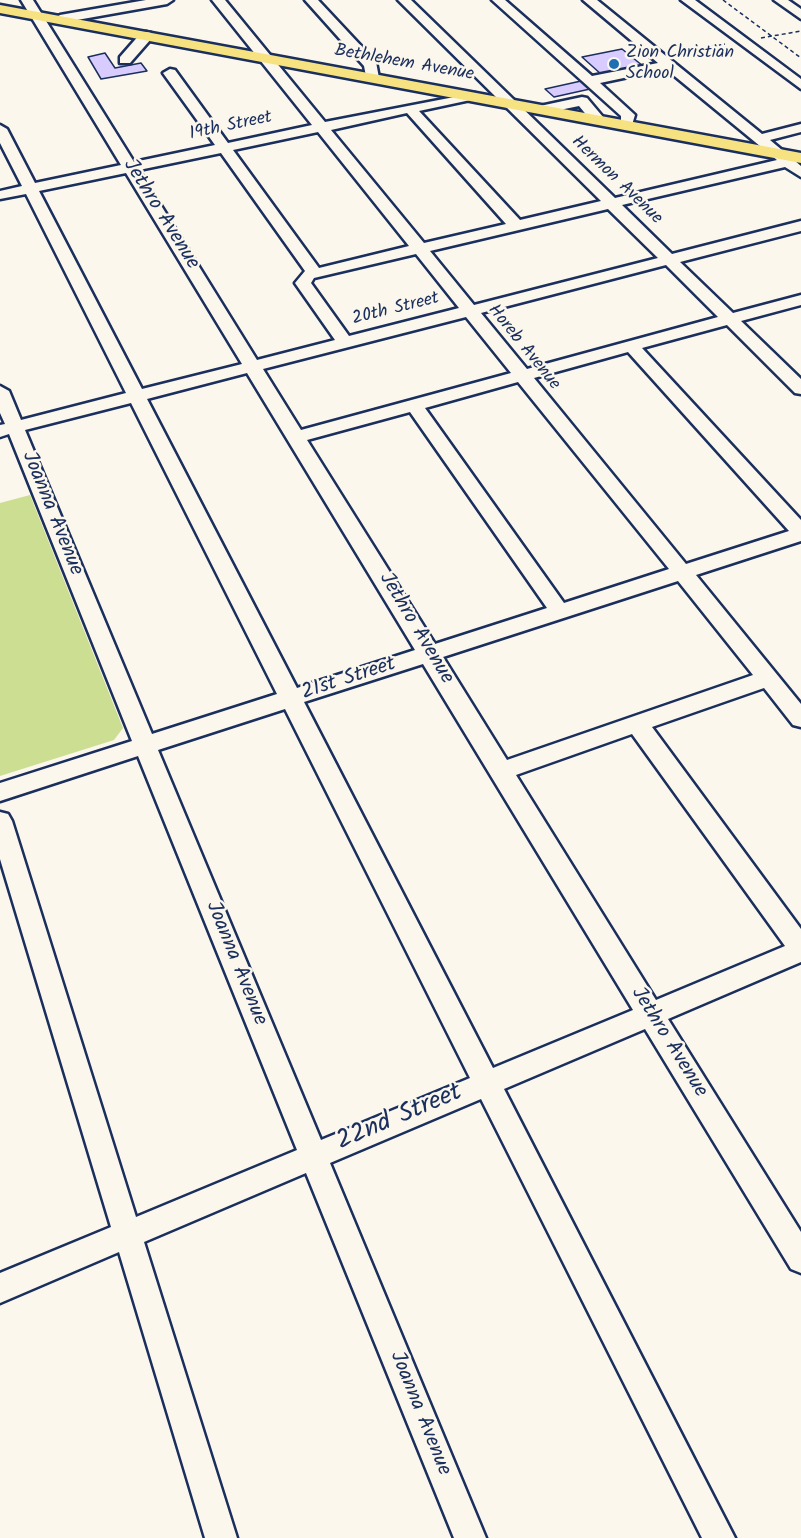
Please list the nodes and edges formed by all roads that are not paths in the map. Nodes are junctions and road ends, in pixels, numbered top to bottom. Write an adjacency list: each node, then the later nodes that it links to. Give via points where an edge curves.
1 (167, 0): 9 (street)
2 (218, 0): 15 (street, Horeb Avenue)
3 (311, 0): 19 (street, via 372,65)
4 (404, 0): 23 (street, Hermon Avenue)
5 (498, 0): 20 (street)
6 (590, 0): 17 (street)
7 (687, 0): 21 (street)
8 (780, 0): 12 (street)
9 (125, 4): 13 (street)
10 (32, 8): 11 (main road, Bethlehem Avenue); 13 (main road, Bethlehem Avenue); 32 (street, Jethro Avenue)
11 (0, 9)
12 (801, 15)
13 (60, 20): 14 (main road, Bethlehem Avenue)
14 (146, 36): 15 (main road, Bethlehem Avenue); 16 (street)
15 (267, 59): 19 (main road, Bethlehem Avenue); 28 (street, Horeb Avenue)
16 (125, 60)
17 (668, 65): 20 (street); 29 (street)
18 (170, 73): 30 (street)
19 (372, 78): 22 (main road, Bethlehem Avenue)
20 (590, 81): 25 (street, via 628,115)
21 (801, 85)
22 (470, 96): 23 (main road, Bethlehem Avenue); 24 (street, 19th Street)
23 (509, 104): 25 (main road, Bethlehem Avenue); 36 (street, Hermon Avenue)
24 (410, 109): 28 (street, 19th Street); 37 (street)
25 (626, 125): 31 (main road, Bethlehem Avenue)
26 (801, 128): 29 (street)
27 (0, 129): 34 (street)
28 (322, 129): 30 (street, 19th Street); 39 (street, Horeb Avenue)
29 (758, 139): 31 (street)
30 (225, 148): 32 (street, 19th Street); 41 (street)
31 (788, 157): 33 (street); 36 (street)
32 (131, 168): 34 (street, 19th Street); 47 (street, Jethro Avenue)
33 (801, 173)
34 (31, 189): 35 (street, 19th Street); 51 (street)
35 (0, 195)
36 (610, 203): 37 (street); 40 (street, Hermon Avenue)
37 (516, 225): 39 (street)
38 (801, 226): 40 (street, 20th Street)
39 (418, 248): 41 (street); 43 (street, Horeb Avenue)
40 (669, 260): 43 (street, 20th Street); 44 (street, Hermon Avenue)
41 (315, 273): 45 (street, via 303,283)
42 (801, 300): 44 (street)
43 (469, 311): 45 (street, 20th Street); 48 (street, Horeb Avenue)
44 (730, 319): 46 (street); 49 (street, Hermon Avenue)
45 (345, 343): 47 (street, 20th Street)
46 (631, 346): 48 (street); 55 (street)
47 (254, 366): 51 (street, 20th Street); 54 (street, Jethro Avenue)
48 (521, 376): 52 (street); 56 (street, Horeb Avenue)
49 (801, 389)
50 (0, 391): 53 (street, Joanna Avenue)
51 (136, 396): 53 (street, 20th Street); 60 (street)
52 (414, 405): 54 (street); 57 (street)
53 (8, 429): 63 (street, Joanna Avenue)
54 (297, 437): 58 (street, Jethro Avenue)
55 (801, 533): 56 (street, 21st Street)
56 (681, 572): 57 (street, 21st Street); 59 (street, Horeb Avenue)
57 (560, 612): 58 (street, 21st Street)
58 (430, 653): 60 (street, 21st Street); 64 (street, Jethro Avenue)
59 (768, 678): 61 (street, Horeb Avenue); 62 (street)
60 (291, 698): 63 (street, 21st Street); 69 (street)
61 (801, 718)
62 (638, 724): 64 (street); 67 (street)
63 (146, 745): 65 (street, 21st Street); 70 (street, Joanna Avenue)
64 (500, 772): 68 (street, Jethro Avenue)
65 (0, 792)
66 (0, 821): 71 (street)
67 (801, 949): 68 (street, 22nd Street)
68 (650, 1012): 69 (street, 22nd Street); 72 (street, Jethro Avenue)
69 (486, 1082): 70 (street, 22nd Street); 76 (street)
70 (314, 1156): 71 (street, 22nd Street); 75 (street, Joanna Avenue)
71 (127, 1234): 73 (street, 22nd Street); 74 (street)
72 (801, 1259)
73 (0, 1288)
74 (221, 1538)
75 (470, 1538)
76 (719, 1538)

